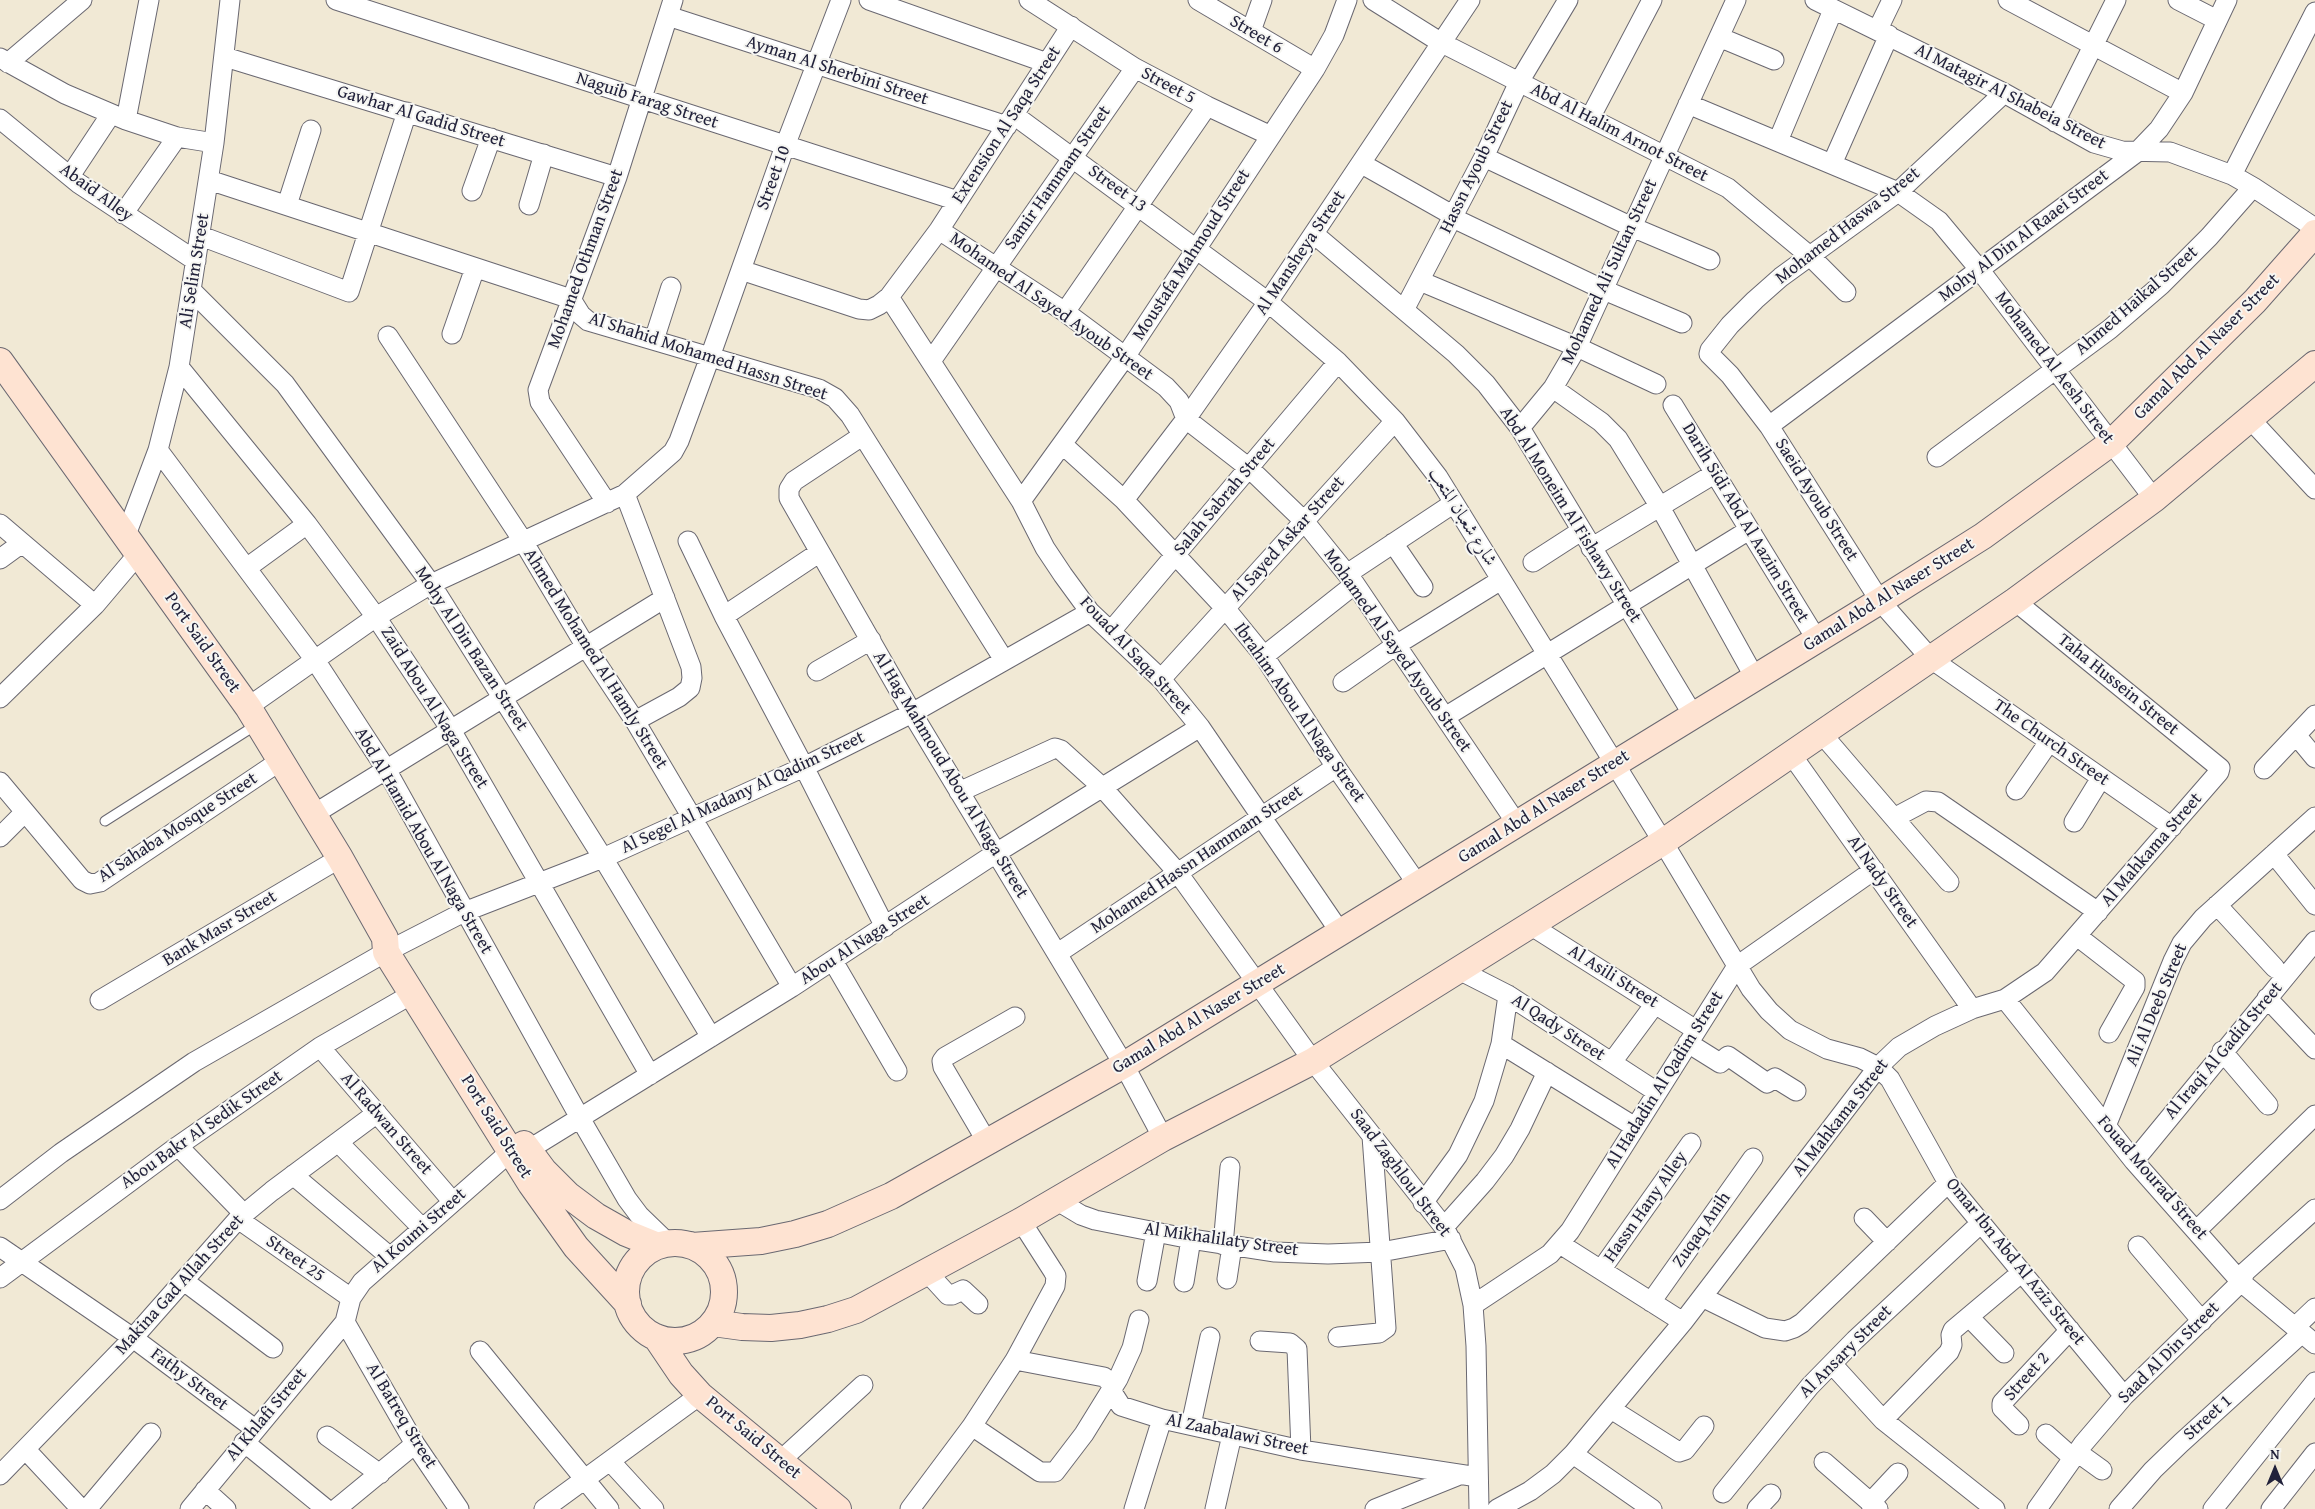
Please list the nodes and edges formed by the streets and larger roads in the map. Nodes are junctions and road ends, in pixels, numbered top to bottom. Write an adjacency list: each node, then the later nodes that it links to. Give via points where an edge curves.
1 (82, 0): 33 (street)
2 (149, 0): 46 (street)
3 (230, 0): 32 (street, Ali Selim Street)
4 (336, 0): 42 (street, Naguib Farag Street)
5 (842, 0): 36 (street, Street 10)
6 (869, 0): 35 (street)
7 (1029, 0): 26 (street, Street 5)
8 (1198, 0): 27 (street, Street 6)
9 (1262, 0): 27 (street)
10 (1347, 0): 38 (street, Moustafa Mahmoud Street, via 1334,35)
11 (1373, 0): 30 (street, Abd Al Halim Arnot Street)
12 (1470, 0): 30 (street, Al Mansheya Street)
13 (1568, 0): 39 (street, Hassn Ayoub Street)
14 (1652, 0): 47 (street)
15 (1736, 0): 29 (street, Mohamed Ali Sultan Street)
16 (1815, 0): 23 (street, Al Matagir Al Shabeia Street)
17 (1892, 0): 28 (street)
18 (2008, 0): 31 (street)
19 (2116, 0): 31 (street)
20 (2178, 0): 25 (street)
21 (2227, 0): 25 (street, Mohy Al Din Al Raaei Street)
22 (670, 8): 36 (street, Ayman Al Sherbini Street); 42 (street, Mohamed Othman Street)
23 (1833, 10): 28 (street, Al Matagir Al Shabeia Street); 55 (street)
24 (2315, 12): 65 (street)
25 (2217, 20): 41 (street, Mohy Al Din Al Raaei Street)
26 (1071, 26): 35 (street, Extension Al Saqa Street); 37 (street, Street 5)
27 (1251, 31): 38 (street, Street 6)
28 (1883, 32): 40 (street, Al Matagir Al Shabeia Street); 64 (street)
29 (1719, 37): 34 (street); 43 (street, Mohamed Ali Sultan Street)
30 (1440, 42): 39 (street, Abd Al Halim Arnot Street); 63 (street, Al Mansheya Street)
31 (2093, 45): 41 (street); 50 (street)
32 (225, 57): 45 (street, Gawhar Al Gadid Street); 56 (street, Ali Selim Street)
33 (4, 60): 46 (street, via 65,94)
34 (1774, 60)
35 (1048, 63): 49 (street, Extension Al Saqa Street)
36 (816, 64): 49 (street, Ayman Al Sherbini Street); 57 (street, Street 10)
37 (1136, 68): 44 (street, Street 5); 61 (street, Samir Hammam Street)
38 (1314, 69): 52 (street, Moustafa Mahmoud Street)
39 (1519, 82): 47 (street, Abd Al Halim Arnot Street); 62 (street, Hassn Ayoub Street)
40 (2004, 93): 50 (street, Al Matagir Al Shabeia Street); 71 (street, Mohamed Haswa Street)
41 (2183, 93): 58 (street, Mohy Al Din Al Raaei Street, via 2159,129)
42 (642, 99): 57 (street, Naguib Farag Street); 67 (street, Mohamed Othman Street)
43 (1688, 104): 55 (street, Mohamed Al Aesh Street); 60 (street, Mohamed Ali Sultan Street)
44 (1207, 106): 52 (street, Street 5); 73 (street)
45 (407, 112): 54 (street, Gawhar Al Gadid Street); 80 (street)
46 (119, 117): 53 (street); 66 (street)
47 (1590, 118): 60 (street, Abd Al Halim Arnot Street)
48 (0, 119): 66 (street, Abaid Alley)
49 (1010, 120): 61 (street, Street 13); 72 (street, Extension Al Saqa Street)
50 (2055, 122): 58 (street, Al Matagir Al Shabeia Street, via 2108,149)
51 (311, 130): 74 (street)
52 (1270, 136): 84 (street, Moustafa Mahmoud Street)
53 (177, 137): 56 (street); 76 (street)
54 (490, 138): 59 (street, Gawhar Al Gadid Street); 70 (street)
55 (1778, 142): 64 (street, Mohamed Al Aesh Street)
56 (214, 143): 68 (street, Ali Selim Street)
57 (785, 146): 72 (street, Naguib Farag Street); 91 (street, Street 10)
58 (2136, 153): 65 (street, Al Matagir Al Shabeia Street, via 2170,152); 90 (street, Mohy Al Din Al Raaei Street)
59 (544, 154): 67 (street, Gawhar Al Gadid Street); 75 (street)
60 (1665, 156): 78 (street, Mohamed Ali Sultan Street); 85 (street, Abd Al Halim Arnot Street, via 1728,188)
61 (1073, 157): 73 (street, Street 13); 88 (street, Samir Hammam Street)
62 (1484, 157): 77 (street, Hassn Ayoub Street); 78 (street)
63 (1362, 164): 77 (street); 81 (street, Al Mansheya Street)
64 (1832, 164): 71 (street, Mohamed Al Aesh Street)
65 (2232, 175): 69 (street, Al Matagir Al Shabeia Street)
66 (70, 176): 76 (street, Abaid Alley)
67 (617, 177): 98 (street, Mohamed Othman Street)
68 (209, 180): 74 (street, Al Shahid Mohamed Hassn Street); 82 (street, Ali Selim Street)
69 (2253, 187): 83 (street, Al Matagir Al Shabeia Street); 115 (street, Ahmed Haikal Street, via 2161,285)
70 (472, 191)
71 (1898, 192): 85 (street, Mohamed Haswa Street); 90 (street, Mohamed Al Aesh Street, via 1939,221)
72 (958, 201): 79 (street, Extension Al Saqa Street)
73 (1138, 204): 84 (street, Street 13); 101 (street)
74 (287, 205): 80 (street, Al Shahid Mohamed Hassn Street)
75 (529, 206)
76 (123, 214): 87 (street, Abaid Alley)
77 (1453, 217): 92 (street, Hassn Ayoub Street); 95 (street)
78 (1632, 227): 86 (street); 95 (street, Mohamed Ali Sultan Street)
79 (939, 230): 88 (street, Mohamed Al Sayed Ayoub Street); 97 (street, Extension Al Saqa Street)
80 (369, 232): 82 (street, via 349,292); 89 (street, Al Shahid Mohamed Hassn Street)
81 (1314, 234): 99 (street, Al Mansheya Street); 100 (street, Abd Al Moneim Al Fishawy Street)
82 (201, 236): 87 (street, Ali Selim Street)
83 (2314, 236): 125 (street, Gamal Abd Al Naser Street, via 2211,346)
84 (1195, 248): 99 (street, شارع شعبان المتعب); 109 (street, Moustafa Mahmoud Street)
85 (1811, 257): 96 (street, Abd Al Halim Arnot Street); 106 (street, Mohamed Haswa Street, via 1754,300)
86 (1710, 260)
87 (196, 261): 94 (street, Ali Selim Street)
88 (996, 266): 101 (street, Mohamed Al Sayed Ayoub Street); 111 (street, Samir Hammam Street)
89 (475, 268): 98 (street, Al Shahid Mohamed Hassn Street); 103 (street)
90 (1979, 269): 115 (street, Mohamed Al Aesh Street); 122 (street, Mohy Al Din Al Raaei Street)
91 (741, 270): 97 (street, via 858,309 869,310); 108 (street, Street 10)
92 (1420, 282): 100 (street, Hassn Ayoub Street); 107 (street)
93 (671, 287): 105 (street)
94 (191, 290): 114 (street, Ali Selim Street); 158 (street, Mohy Al Din Bazan Street, via 284,384)
95 (1604, 290): 102 (street); 107 (street, Mohamed Ali Sultan Street)
96 (1846, 292)
97 (889, 297): 111 (street, Fouad Al Saqa Street)
98 (571, 299): 105 (street, Al Shahid Mohamed Hassn Street, via 580,316 588,321); 136 (street, Mohamed Othman Street, via 539,385 538,396)
99 (1268, 302): 112 (street, شارع شعبان المتعب); 119 (street, Al Mansheya Street)
100 (1404, 310): 123 (street, Abd Al Moneim Al Fishawy Street, via 1486,384)
101 (1064, 312): 109 (street, Mohamed Al Sayed Ayoub Street)
102 (1682, 322)
103 (452, 334)
104 (388, 336): 144 (street, Ahmed Mohamed Al Hamly Street)
105 (654, 340): 108 (street, Al Shahid Mohamed Hassn Street)
106 (1717, 341): 122 (street, Saeid Ayoub Street, via 1709,354 1730,375)
107 (1577, 348): 116 (street); 117 (street, Mohamed Ali Sultan Street)
108 (710, 356): 124 (street, Al Shahid Mohamed Hassn Street, via 819,389 835,398); 132 (street, Street 10, via 673,452)
109 (1125, 356): 119 (street, Mohamed Al Sayed Ayoub Street, via 1173,393); 126 (street, Moustafa Mahmoud Street)
110 (0, 361): 148 (street, Port Said Street)
111 (931, 361): 135 (street, Fouad Al Saqa Street)
112 (1338, 362): 121 (street, شارع شعبان المتعب); 129 (street, Salah Sabrah Street)
113 (2315, 364): 120 (street)
114 (180, 367): 127 (street, Ali Selim Street); 141 (street, Zaid Abou Al Naga Street)
115 (2056, 370): 125 (street, Mohamed Al Aesh Street); 128 (street, Ahmed Haikal Street)
116 (1656, 384)
117 (1553, 388): 123 (street, Mohamed Ali Sultan Street); 138 (street, via 1601,422 1618,439)
118 (1673, 405): 130 (street, Darih Sidi Abd Al Aazim Street)
119 (1186, 419): 129 (street, Mohamed Al Sayed Ayoub Street); 134 (street, Al Mansheya Street)
120 (2251, 420): 131 (street); 133 (street)
121 (1395, 421): 137 (street, شارع شعبان المتعب); 139 (street, Al Sayed Askar Street)
122 (1769, 426): 161 (street, Saeid Ayoub Street)
123 (1520, 428): 143 (street, Abd Al Moneim Al Fishawy Street)
124 (862, 436): 150 (street, Al Hag Mahmoud Abou Al Naga Street, via 794,481 789,489 789,498); 178 (street, Al Shahid Mohamed Hassn Street)
125 (2111, 443): 133 (street, Mohamed Al Aesh Street); 161 (street, Gamal Abd Al Naser Street, via 1983,536)
126 (1062, 444): 134 (street, Ibrahim Abou Al Naga Street); 135 (street, Moustafa Mahmoud Street)
127 (158, 450): 148 (street, Ali Selim Street); 155 (street, Abd Al Hamid Abou Al Naga Street)
128 (1937, 457)
129 (1249, 468): 139 (street, Mohamed Al Sayed Ayoub Street); 151 (street, Salah Sabrah Street)
130 (1714, 474): 138 (street); 142 (street, Darih Sidi Abd Al Aazim Street)
131 (2315, 489)
132 (625, 494): 136 (street, Street 10); 160 (street)
133 (2154, 499): 162 (street)
134 (1124, 500): 151 (street, Ibrahim Abou Al Naga Street)
135 (1020, 501): 166 (street, Fouad Al Saqa Street, via 1045,548)
136 (607, 503): 144 (street, Street 10)
137 (1454, 503): 147 (street); 157 (street, شارع شعبان المتعب)
138 (1660, 506): 149 (street); 154 (street)
139 (1304, 522): 156 (street, Mohamed Al Sayed Ayoub Street); 165 (street, Al Sayed Askar Street)
140 (0, 524): 146 (street)
141 (307, 524): 155 (street); 167 (street, Zaid Abou Al Naga Street)
142 (1749, 530): 154 (street); 171 (street, Darih Sidi Abd Al Aazim Street)
143 (1581, 531): 149 (street, Abd Al Moneim Al Fishawy Street); 153 (street)
144 (523, 542): 158 (street, Street 10); 173 (street, Ahmed Mohamed Al Hamly Street)
145 (688, 542): 168 (street)
146 (22, 543): 152 (street); 163 (street)
147 (1393, 543): 156 (street); 159 (street)
148 (133, 544): 163 (street); 188 (street, Port Said Street)
149 (1591, 548): 164 (street, Abd Al Moneim Al Fishawy Street)
150 (820, 552): 168 (street); 170 (street, Al Hag Mahmoud Abou Al Naga Street)
151 (1175, 555): 165 (street, Ibrahim Abou Al Naga Street); 169 (street, Salah Sabrah Street)
152 (0, 559)
153 (1533, 562)
154 (1693, 565): 164 (street); 180 (street)
155 (248, 567): 177 (street, Abd Al Hamid Abou Al Naga Street)
156 (1351, 579): 172 (street, Mohamed Al Sayed Ayoub Street); 175 (street)
157 (1501, 580): 172 (street); 174 (street, شارع شعبان المتعب)
158 (431, 584): 167 (street, Street 10); 183 (street, Mohy Al Din Bazan Street)
159 (1423, 587)
160 (665, 598): 173 (street); 190 (street, via 691,667 690,688)
161 (1880, 601): 171 (street, Gamal Abd Al Naser Street); 176 (street, Saeid Ayoub Street)
162 (2016, 601): 176 (street); 204 (street, Taha Hussein Street)
163 (94, 605): 184 (street)
164 (1626, 606): 174 (street); 186 (street, Abd Al Moneim Al Fishawy Street)
165 (1225, 608): 175 (street, Ibrahim Abou Al Naga Street); 181 (street, Al Sayed Askar Street)
166 (1090, 612): 169 (street, Fouad Al Saqa Street); 178 (street, Al Segel Al Madany Al Qadim Street)
167 (376, 616): 177 (street, Street 10); 192 (street, Zaid Abou Al Naga Street)
168 (724, 616): 200 (street)
169 (1111, 631): 181 (street, Fouad Al Saqa Street)
170 (871, 640): 179 (street); 185 (street, Al Hag Mahmoud Abou Al Naga Street)
171 (1817, 640): 180 (street, Gamal Abd Al Naser Street)
172 (1396, 645): 182 (street); 189 (street, Mohamed Al Sayed Ayoub Street)
173 (586, 647): 183 (street); 190 (street, Ahmed Mohamed Al Hamly Street)
174 (1547, 655): 189 (street); 199 (street, شارع شعبان المتعب)
175 (1264, 656): 201 (street, Ibrahim Abou Al Naga Street)
176 (1930, 659): 193 (street); 195 (street, The Church Street)
177 (315, 660): 188 (street, Street 10); 203 (street, Abd Al Hamid Abou Al Naga Street)
178 (1004, 660): 185 (street, Al Segel Al Madany Al Qadim Street)
179 (817, 670)
180 (1755, 678): 186 (street, Gamal Abd Al Naser Street)
181 (1161, 679): 191 (street, Fouad Al Saqa Street)
182 (1343, 682)
183 (504, 697): 192 (street); 224 (street, Mohy Al Din Bazan Street)
184 (0, 698)
185 (912, 712): 200 (street, Al Segel Al Madany Al Qadim Street); 209 (street, Al Hag Mahmoud Abou Al Naga Street)
186 (1693, 715): 199 (street, Gamal Abd Al Naser Street)
187 (2315, 715): 194 (street)
188 (253, 716): 198 (street, Port Said Street)
189 (1445, 717): 217 (street, Mohamed Al Sayed Ayoub Street)
190 (635, 721): 214 (street, Ahmed Mohamed Al Hamly Street)
191 (1200, 727): 207 (street, Abou Al Naga Street); 212 (street, Fouad Al Saqa Street)
192 (451, 730): 203 (street); 227 (street, Zaid Abou Al Naga Street)
193 (1822, 734): 196 (street); 215 (street)
194 (2296, 735): 197 (street); 202 (street)
195 (2049, 742): 205 (street, The Church Street); 208 (street)
196 (1791, 754): 220 (street); 225 (street, Al Nady Street)
197 (2315, 758)
198 (280, 761): 210 (street, Al Sahaba Mosque Street, via 95,884 82,880); 211 (street, Port Said Street)
199 (1615, 764): 217 (street, Gamal Abd Al Naser Street); 220 (street, شارع شعبان المتعب)
200 (804, 767): 214 (street, Al Segel Al Madany Al Qadim Street); 235 (street)
201 (1336, 767): 212 (street, Mohamed Hassn Hammam Street); 229 (street, Ibrahim Abou Al Naga Street)
202 (2264, 769)
203 (386, 770): 211 (street); 232 (street, Abd Al Hamid Abou Al Naga Street)
204 (2220, 770): 218 (street, Al Mahkama Street)
205 (2101, 778): 216 (street); 218 (street, The Church Street)
206 (0, 782): 210 (street, Al Sahaba Mosque Street)
207 (1102, 787): 209 (street, Saad Zaghloul Street, via 1061,750 1049,750); 221 (street, Abou Al Naga Street); 226 (street, Saad Zaghloul Street)
208 (2016, 790)
209 (959, 792): 221 (street, Al Hag Mahmoud Abou Al Naga Street)
210 (25, 812): 219 (street)
211 (314, 814): 223 (street, Port Said Street)
212 (1261, 817): 226 (street, Mohamed Hassn Hammam Street); 236 (street, Fouad Al Saqa Street)
213 (2315, 817): 222 (street, Ali Al Deeb Street)
214 (694, 818): 224 (street, Al Segel Al Madany Al Qadim Street); 246 (street, Ahmed Mohamed Al Hamly Street)
215 (1894, 818): 228 (street); 233 (street, via 1926,801 1938,802)
216 (2074, 822)
217 (1517, 824): 229 (street, Gamal Abd Al Naser Street)
218 (2172, 827): 233 (street, Al Mahkama Street)
219 (0, 837)
220 (1663, 842): 234 (street); 242 (street, Omar Ibn Abd Al Aziz Street)
221 (996, 853): 235 (street, Abou Al Naga Street); 240 (street, Al Hag Mahmoud Abou Al Naga Street)
222 (2274, 854): 230 (street, Ali Al Deeb Street); 231 (street)
223 (340, 858): 239 (street, Port Said Street); 251 (street, Bank Masr Street)
224 (603, 858): 227 (street, Al Segel Al Madany Al Qadim Street); 257 (street, Mohy Al Din Bazan Street)
225 (1874, 870): 242 (street, Al Hadadin Al Qadim Street); 253 (street, Al Nady Street)
226 (1178, 873): 240 (street, Mohamed Hassn Hammam Street); 245 (street, Saad Zaghloul Street)
227 (540, 881): 232 (street, Al Segel Al Madany Al Qadim Street); 268 (street, Zaid Abou Al Naga Street)
228 (1949, 882)
229 (1418, 885): 236 (street, Gamal Abd Al Naser Street)
230 (2217, 905): 243 (street); 275 (street, Ali Al Deeb Street, via 2191,930 2173,961)
231 (2315, 905)
232 (464, 912): 239 (street, Al Segel Al Madany Al Qadim Street); 274 (street, Abd Al Hamid Abou Al Naga Street)
233 (2098, 912): 237 (street, Al Mahkama Street)
234 (1530, 925): 244 (street); 252 (street, Al Asili Street)
235 (885, 927): 241 (street, Abou Al Naga Street)
236 (1340, 932): 245 (street, Gamal Abd Al Naser Street)
237 (2077, 936): 250 (street, Al Mahkama Street, via 2045,972); 255 (street, via 2135,981 2135,988)
238 (2315, 941): 249 (street, Al Iraqi Al Gadid Street)
239 (390, 945): 247 (street, Port Said Street); 283 (street, Port Said Street); 289 (street, via 194,1062 61,1153)
240 (1058, 954): 264 (street, Al Hag Mahmoud Abou Al Naga Street)
241 (833, 961): 246 (street, Abou Al Naga Street); 266 (street)
242 (1738, 966): 256 (street, Al Hadadin Al Qadim Street); 265 (street, Omar Ibn Abd Al Aziz Street, via 1751,989 1790,1030 1812,1042)
243 (2275, 968)
244 (1457, 969): 248 (street, Al Qady Street); 262 (street)
245 (1258, 983): 262 (street, Saad Zaghloul Street); 264 (street, Gamal Abd Al Naser Street)
246 (792, 988): 257 (street, Abou Al Naga Street)
247 (412, 994): 259 (street, Abou Bakr Al Sedik Street); 283 (street, Port Said Street)
248 (1508, 995): 258 (street); 263 (street, Al Qady Street)
249 (2267, 998): 260 (street); 261 (street, Al Iraqi Al Gadid Street)
250 (2004, 999): 253 (street, Al Mahkama Street); 275 (street, Fouad Mourad Street)
251 (100, 1000)
252 (1655, 1004): 256 (street, Al Asili Street); 263 (street)
253 (1972, 1009): 265 (street, Al Mahkama Street, via 1899,1047)
254 (1015, 1017): 280 (street, via 942,1060)
255 (2109, 1033)
256 (1692, 1036): 269 (street, Al Asili Street, via 1720,1064 1728,1056 1767,1082 1775,1078); 270 (street, Al Hadadin Al Qadim Street)
257 (711, 1037): 268 (street, Abou Al Naga Street)
258 (1501, 1044): 267 (street); 292 (street, via 1484,1101 1472,1128 1447,1171)
259 (320, 1047): 272 (street, Al Radwan Street); 282 (street, Abou Bakr Al Sedik Street)
260 (2315, 1049)
261 (2222, 1052): 271 (street); 285 (street, Al Iraqi Al Gadid Street)
262 (1313, 1061): 277 (street, Saad Zaghloul Street); 278 (street)
263 (1612, 1062): 270 (street, Al Qady Street)
264 (1124, 1065): 278 (street, Al Hag Mahmoud Abou Al Naga Street); 280 (street, Gamal Abd Al Naser Street)
265 (1878, 1067): 288 (street, Omar Ibn Abd Al Aziz Street, via 1902,1098); 321 (street, Al Mahkama Street)
266 (897, 1070)
267 (1547, 1072): 276 (street); 301 (street, via 1504,1156)
268 (650, 1075): 274 (street, Abou Al Naga Street)
269 (1796, 1091)
270 (1657, 1092): 276 (street, Al Hadadin Al Qadim Street)
271 (2268, 1106)
272 (377, 1113): 279 (street, Makina Gad Allah Street); 291 (street, Al Radwan Street)
273 (2315, 1115): 299 (street)
274 (580, 1118): 283 (street, Abou Al Naga Street); 305 (street, Abd Al Hamid Abou Al Naga Street, via 627,1199 639,1215)
275 (2106, 1126): 285 (street, Fouad Mourad Street)
276 (1635, 1128): 304 (street, Al Hadadin Al Qadim Street)
277 (1372, 1136): 292 (street, Saad Zaghloul Street); 309 (street)
278 (1163, 1138): 290 (street)
279 (338, 1142): 287 (street, Makina Gad Allah Street); 298 (street)
280 (987, 1142): 305 (street, Gamal Abd Al Naser Street, via 891,1196 828,1224 761,1241)
281 (1692, 1143): 312 (street, Hassn Hany Alley)
282 (178, 1146): 294 (street, Street 25); 311 (street, Abou Bakr Al Sedik Street)
283 (520, 1151): 291 (street, Al Koumi Street); 305 (street, Port Said Street, via 596,1216 626,1233); 324 (street, Port Said Street, via 531,1184 576,1247)
284 (1753, 1158): 323 (street, Zuqaq Anih)
285 (2134, 1161): 299 (street, Fouad Mourad Street)
286 (1230, 1167): 306 (street)
287 (293, 1175): 294 (street, Makina Gad Allah Street); 310 (street)
288 (1948, 1183): 297 (street, Omar Ibn Abd Al Aziz Street); 303 (street)
289 (0, 1200)
290 (1056, 1200): 296 (street); 300 (street, Al Mikhalilaty Street, via 1094,1220)
291 (453, 1202): 298 (street, Al Koumi Street)
292 (1423, 1203): 301 (street, Saad Zaghloul Street)
293 (2315, 1209): 320 (street, Saad Al Din Street, via 2245,1272)
294 (241, 1217): 317 (street, Makina Gad Allah Street); 322 (street, Street 25)
295 (1864, 1218): 303 (street)
296 (1021, 1221): 313 (street); 344 (street, via 1056,1281)
297 (1981, 1222): 314 (street, Omar Ibn Abd Al Aziz Street); 345 (street, Al Ansary Street)
298 (422, 1228): 310 (street, Al Koumi Street)
299 (2196, 1230): 320 (street, Fouad Mourad Street)
300 (1156, 1232): 302 (street, Al Mikhalilaty Street); 318 (street)
301 (1448, 1233): 309 (street, Al Mikhalilaty Street); 326 (street, Saad Zaghloul Street, via 1465,1268)
302 (1191, 1239): 306 (street, Al Mikhalilaty Street); 319 (street)
303 (1887, 1242): 321 (street, via 1802,1323 1785,1331 1766,1328)
304 (1560, 1244): 312 (street); 326 (street, Al Hadadin Al Qadim Street)
305 (673, 1245): 324 (street, via 647,1252 632,1270 627,1286); 333 (street, via 711,1259 723,1279 724,1302)
306 (1227, 1245): 309 (street, Al Mikhalilaty Street, via 1275,1252); 316 (street)
307 (2138, 1246): 330 (street)
308 (0, 1247): 311 (street, Fathy Street)
309 (1381, 1252): 338 (street, via 1386,1328 1379,1333)
310 (389, 1256): 322 (street, Al Koumi Street, via 362,1282)
311 (21, 1261): 315 (street, Abou Bakr Al Sedik Street); 339 (street, Fathy Street)
312 (1601, 1270): 323 (street)
313 (927, 1272): 325 (street, via 948,1295 962,1290); 333 (street, via 856,1310 828,1319 771,1328)
314 (2022, 1272): 328 (street); 334 (street, Omar Ibn Abd Al Aziz Street)
315 (0, 1278)
316 (1227, 1280)
317 (184, 1281): 339 (street, Makina Gad Allah Street); 341 (street)
318 (1148, 1281)
319 (1184, 1282)
320 (2241, 1282): 330 (street, Saad Al Din Street); 335 (street, Fouad Mourad Street)
321 (1702, 1297): 332 (street, Al Mahkama Street)
322 (351, 1298): 331 (street, Al Koumi Street)
323 (1651, 1302): 332 (street)
324 (628, 1304): 336 (street, via 639,1325)
325 (978, 1304)
326 (1473, 1305): 377 (street, Saad Zaghloul Street)
327 (2315, 1308): 335 (street, Street 1)
328 (1969, 1317): 343 (street); 353 (street, via 1953,1330 1949,1352)
329 (1138, 1320): 348 (street, via 1127,1359)
330 (2202, 1320): 350 (street, Saad Al Din Street)
331 (345, 1322): 361 (street, Al Khlafi Street); 363 (street, Al Batreq Street)
332 (1682, 1322): 351 (street, Al Mahkama Street)
333 (713, 1324): 336 (street, via 687,1340 668,1341)
334 (2070, 1330): 350 (street, Omar Ibn Abd Al Aziz Street); 355 (street, Street 2, via 2002,1403 2002,1408)
335 (2304, 1335): 402 (street, Street 1, via 2181,1443)
336 (656, 1337): 349 (street, Port Said Street)
337 (1210, 1337): 354 (street)
338 (1338, 1337)
339 (134, 1338): 361 (street, Fathy Street); 364 (street, Makina Gad Allah Street)
340 (1260, 1341): 365 (street, via 1290,1343 1297,1349)
341 (272, 1348)
342 (480, 1351): 378 (street)
343 (2004, 1352)
344 (1015, 1360): 348 (street, Al Zaabalawi Street, via 1104,1378); 356 (street)
345 (1832, 1364): 353 (street); 380 (street, Al Ansary Street, via 1785,1414)
346 (2315, 1382): 403 (street)
347 (863, 1385): 370 (street)
348 (1112, 1389): 352 (street, Al Zaabalawi Street, via 1121,1406); 356 (street, via 1059,1469 1050,1474 1040,1472)
349 (700, 1395): 369 (street); 370 (street, Port Said Street)
350 (2124, 1396): 368 (street, Saad Al Din Street)
351 (1611, 1410): 357 (street, via 1680,1452); 367 (street, Al Mahkama Street)
352 (1162, 1419): 354 (street, Al Zaabalawi Street); 394 (street)
353 (1883, 1420): 400 (street)
354 (1191, 1425): 360 (street, Al Zaabalawi Street)
355 (2019, 1425)
356 (972, 1426): 382 (street)
357 (1704, 1426)
358 (151, 1433): 384 (street)
359 (2046, 1434): 368 (street)
360 (1232, 1435): 365 (street, Al Zaabalawi Street); 395 (street)
361 (249, 1436): 379 (street, Al Khlafi Street); 387 (street, Fathy Street)
362 (328, 1436): 374 (street)
363 (416, 1444): 374 (street); 389 (street, Al Batreq Street)
364 (26, 1450): 375 (street, Makina Gad Allah Street); 383 (street)
365 (1300, 1450): 376 (street, Al Zaabalawi Street)
366 (2315, 1453): 404 (street)
367 (1573, 1454): 398 (street, Al Mahkama Street, via 1530,1491); 399 (street)
368 (2075, 1455): 372 (street); 401 (street, Saad Al Din Street)
369 (610, 1461): 378 (street); 392 (street)
370 (780, 1461): 393 (street, Port Said Street)
371 (1824, 1462): 381 (street)
372 (2102, 1470)
373 (1898, 1473): 381 (street)
374 (380, 1474): 388 (street)
375 (0, 1475)
376 (1459, 1476): 377 (street, Al Zaabalawi Street); 396 (street)
377 (1478, 1477): 397 (street, Saad Zaghloul Street)
378 (584, 1480): 390 (street); 391 (street)
379 (205, 1490): 385 (street, Al Khlafi Street); 386 (street)
380 (1723, 1493)
381 (1874, 1506)
382 (912, 1508)
383 (81, 1509)
384 (87, 1509)
385 (190, 1509)
386 (226, 1509)
387 (326, 1509)
388 (336, 1509)
389 (459, 1509)
390 (544, 1509)
391 (609, 1509)
392 (654, 1509)
393 (838, 1509)
394 (1134, 1509)
395 (1215, 1509)
396 (1375, 1509)
397 (1480, 1509)
398 (1497, 1509)
399 (1652, 1509)
400 (1995, 1509)
401 (2036, 1509)
402 (2119, 1509)
403 (2213, 1509)
404 (2272, 1509)

